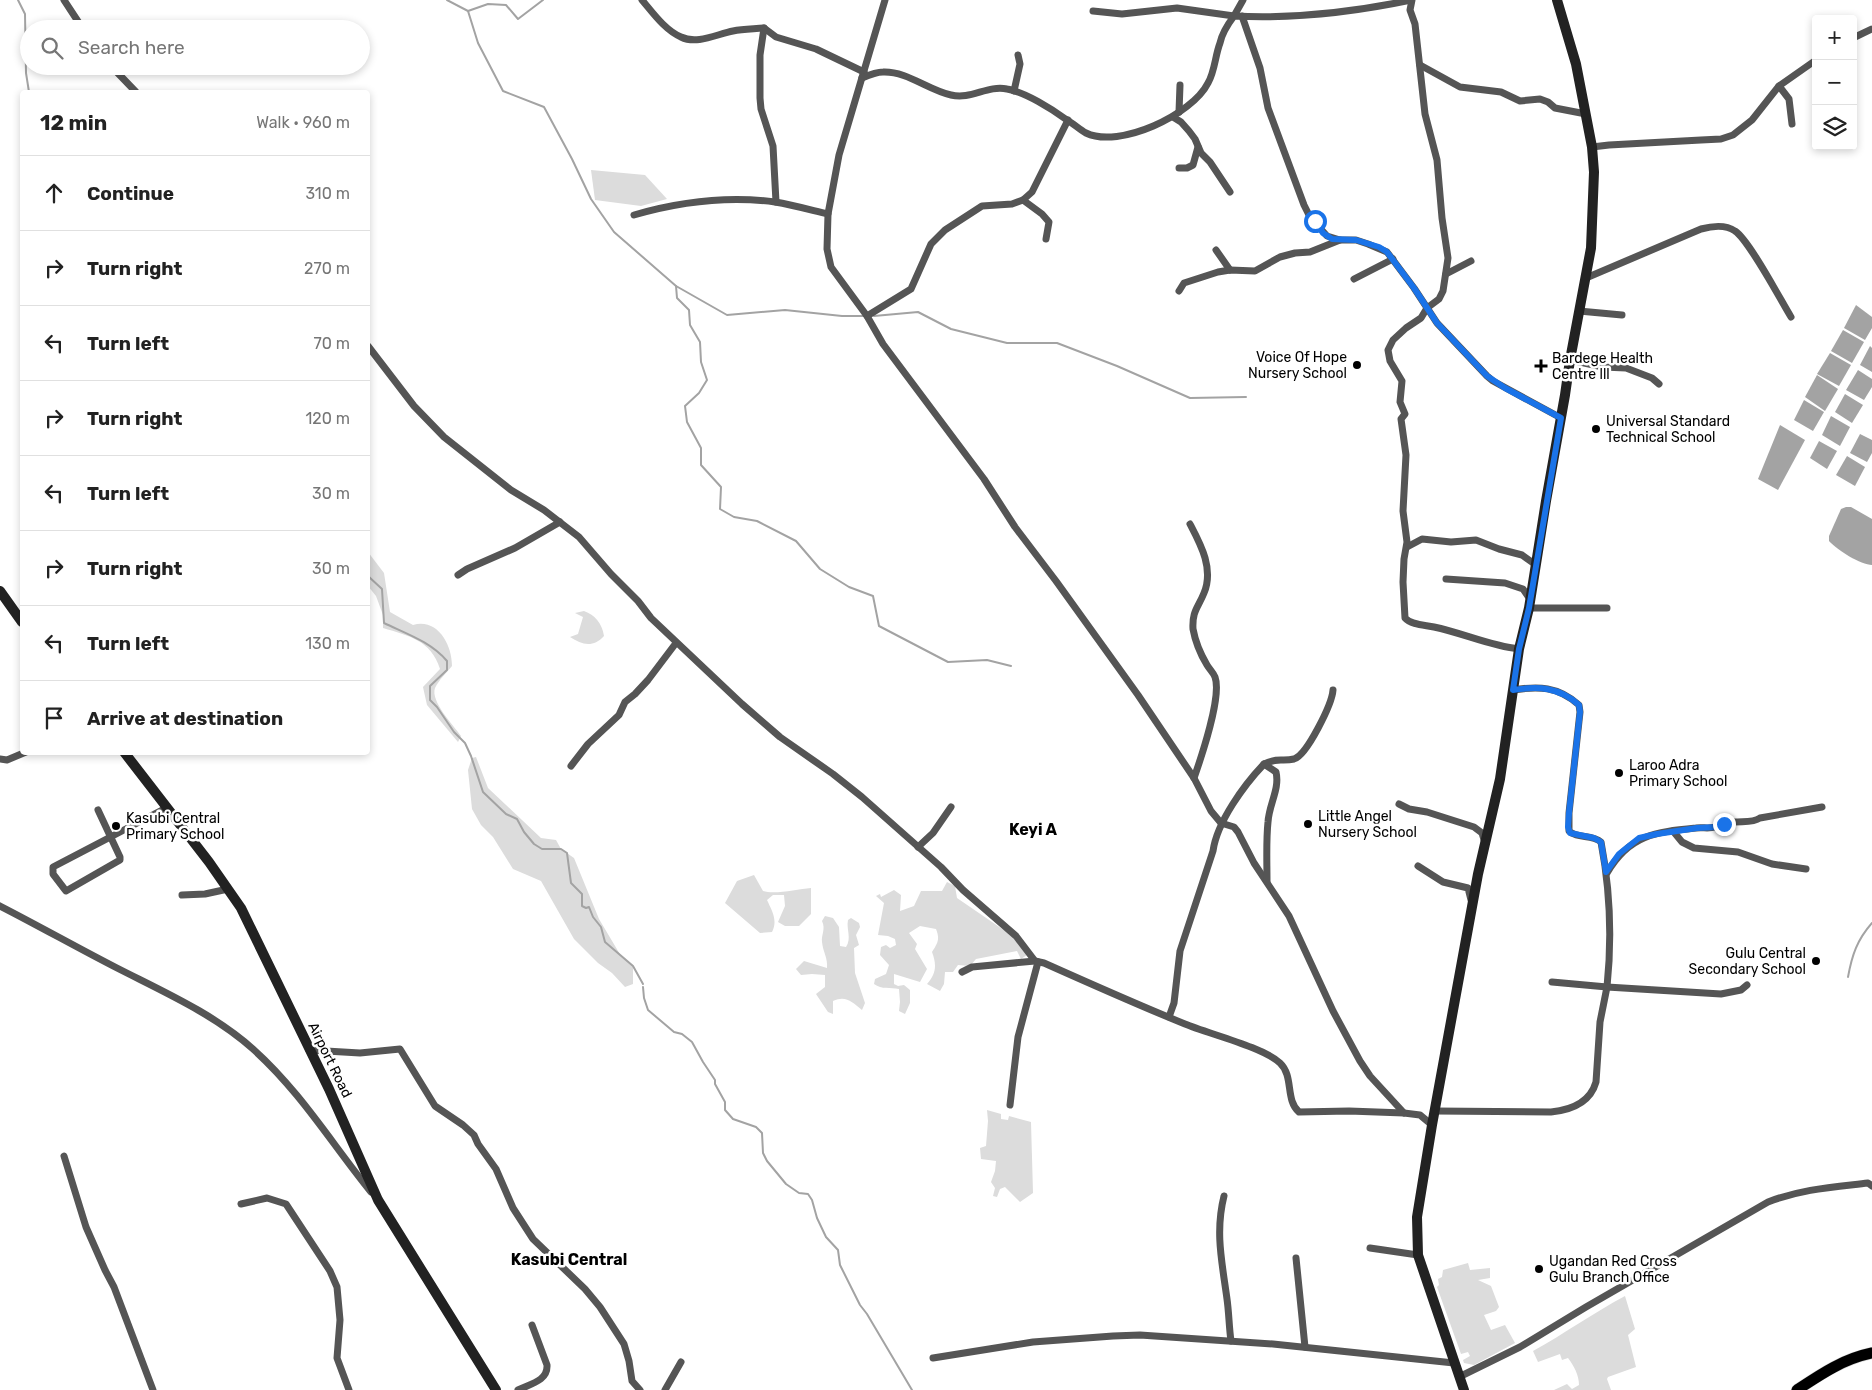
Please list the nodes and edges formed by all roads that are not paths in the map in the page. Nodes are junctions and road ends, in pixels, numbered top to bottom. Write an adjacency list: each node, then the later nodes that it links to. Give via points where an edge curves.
1 (64, 0): 12 (street)
2 (642, 0): 13 (street, via 681,38 690,40)
3 (885, 0): 20 (street)
4 (1411, 0): 7 (street); 8 (street)
5 (1558, 0): 25 (street)
6 (1242, 3): 10 (street); 11 (street)
7 (1393, 4): 8 (street); 11 (street, via 1322,13)
8 (1410, 10): 18 (street)
9 (1093, 11): 10 (street, via 1122,14 1177,8)
10 (1234, 16): 11 (street); 26 (street, via 1220,42 1209,82)
11 (1244, 16): 38 (street, via 1268,108 1304,205 1323,233)
12 (77, 20)
13 (764, 28): 20 (street, via 776,37 816,48); 34 (street, via 760,98 773,146)
14 (1872, 28): 15 (street)
15 (1857, 36)
16 (1018, 55): 24 (street, via 1020,64)
17 (1812, 63): 22 (street)
18 (1420, 65): 25 (street, via 1460,88 1501,92 1520,101 1540,99 1555,108); 43 (street, via 1425,114 1437,160 1447,250)
19 (120, 75): 23 (street)
20 (862, 75): 24 (street, via 890,72 951,95 965,97 998,88); 35 (street, via 838,156)
21 (1180, 85): 26 (street)
22 (1779, 86): 28 (street, via 1789,99); 30 (street, via 1752,120 1733,135 1708,140)
23 (134, 90)
24 (1014, 91): 27 (street)
25 (1586, 114): 30 (street)
26 (1176, 115): 27 (street, via 1158,126 1103,138 1086,133); 29 (street)
27 (1068, 120): 33 (street, via 1032,192)
28 (1792, 124)
29 (1198, 146): 31 (street, via 1193,165); 32 (street)
30 (1592, 147): 44 (street, via 1591,248)
31 (1179, 168)
32 (1230, 192)
33 (1023, 200): 37 (street, via 1049,222); 50 (street, via 982,206 945,230 931,244 911,289)
34 (776, 202): 35 (street); 36 (street, via 751,200 682,204)
35 (828, 214): 50 (street, via 830,266)
36 (634, 216)
37 (1046, 240)
38 (1340, 240): 40 (street, via 1356,240 1379,247); 42 (street, via 1310,252 1280,257 1255,271)
39 (1216, 250): 42 (street)
40 (1393, 259): 45 (street); 47 (street)
41 (1471, 260): 43 (street)
42 (1230, 270): 46 (street, via 1184,283)
43 (1446, 274): 47 (street, via 1439,299)
44 (1586, 278): 48 (street); 51 (street, via 1700,229 1711,226 1729,228 1746,243)
45 (1354, 279)
46 (1179, 291)
47 (1427, 308): 55 (street, via 1487,376); 58 (street, via 1423,317 1401,332 1388,350 1390,361 1402,381 1400,402 1406,414 1401,419 1406,455 1403,511)
48 (1579, 311): 49 (street); 53 (street)
49 (1622, 314)
50 (867, 316): 75 (street, via 883,344 972,462)
51 (1791, 317)
52 (370, 349): 56 (street, via 414,406 444,437 510,490)
53 (1570, 360): 54 (street, via 1603,368 1626,368); 55 (street)
54 (1660, 384)
55 (1561, 418): 59 (street)
56 (560, 522): 60 (street, via 516,548); 66 (street, via 579,537)
57 (1190, 524): 75 (street, via 1201,544 1208,573 1204,593 1194,613 1194,632 1205,663 1216,681 1212,717)
58 (1407, 547): 59 (street, via 1422,539 1476,540 1522,555); 67 (street, via 1403,582 1406,620)
59 (1536, 565): 63 (street)
60 (458, 575)
61 (1446, 579): 63 (street, via 1490,581 1523,589)
62 (0, 591): 65 (street)
63 (1529, 604): 64 (street); 67 (street)
64 (1607, 608)
65 (20, 619)
66 (676, 643): 74 (street, via 648,680 625,702 619,715 588,744); 85 (street, via 761,722 862,797)
67 (1519, 649): 69 (street)
68 (1334, 690): 73 (street, via 1326,714 1299,756 1288,760 1274,759)
69 (1513, 690): 84 (street); 88 (street, via 1550,689 1579,705 1569,831 1601,842)
70 (20, 755): 72 (street, via 8,760)
71 (126, 755): 79 (street, Airport Road)
72 (0, 759)
73 (1264, 764): 81 (street); 89 (street, via 1276,772 1277,781 1268,819)
74 (571, 766)
75 (1194, 778): 81 (street)
76 (1399, 804): 84 (street, via 1474,827 1482,833)
77 (951, 807): 85 (street, via 933,833)
78 (1822, 807): 82 (street, via 1760,818 1754,822)
79 (166, 808): 83 (street); 90 (street, Airport Road)
80 (98, 810): 83 (street)
81 (1221, 823): 89 (street, via 1234,827 1238,832); 99 (street, via 1180,950 1174,1003)
82 (1673, 831): 87 (street, via 1682,842 1694,848 1738,852 1772,864); 88 (street, via 1639,838 1619,854)
83 (110, 837): 83 (street, via 120,860 66,891 53,874 53,867)
84 (1486, 843): 92 (street)
85 (918, 847): 94 (street, via 1016,936)
86 (1418, 866): 92 (street, via 1443,882 1468,888)
87 (1806, 869)
88 (1606, 872): 98 (street, via 1610,938)
89 (1267, 881): 103 (street, via 1289,916 1360,1061)
90 (228, 889): 91 (street); 100 (street, Airport Road, via 252,927)
91 (182, 895)
92 (1473, 905): 102 (street)
93 (0, 906): 108 (street, via 175,997 234,1033 300,1097)
94 (1036, 962): 95 (street, via 972,967); 99 (street); 101 (street, via 1018,1037)
95 (962, 972)
96 (1552, 982): 98 (street)
97 (1747, 985): 98 (street, via 1741,990 1721,994)
98 (1607, 987): 102 (street, via 1600,1022 1596,1082 1583,1102 1564,1111 1551,1112)
99 (1169, 1017): 103 (street, via 1275,1059 1285,1068 1294,1106 1299,1112)
100 (309, 1050): 108 (street, Airport Road); 125 (street, via 360,1053 400,1048 435,1106 474,1135 533,1239 600,1307 624,1344 632,1381)
101 (1010, 1105)
102 (1436, 1111): 104 (street)
103 (1404, 1113): 104 (street, via 1420,1115)
104 (1432, 1125): 111 (street, via 1417,1217)
105 (64, 1156): 121 (street, via 86,1227 114,1287)
106 (1871, 1184): 120 (street, via 1800,1192 1768,1202 1520,1347)
107 (1224, 1196): 114 (street, via 1219,1241)
108 (378, 1200): 123 (street, Airport Road)
109 (240, 1204): 122 (street, via 267,1198 286,1204 330,1272 338,1294 337,1358)
110 (1370, 1248): 111 (street)
111 (1418, 1255): 119 (street)
112 (1296, 1258): 115 (street)
113 (532, 1326): 124 (street, via 547,1371 544,1377)
114 (1231, 1341): 115 (street); 117 (street, via 1113,1336 1033,1342)
115 (1305, 1347): 119 (street)
116 (1872, 1353): 128 (main road, via 1830,1368)
117 (933, 1358)
118 (681, 1362): 126 (street)
119 (1454, 1364): 120 (street)
120 (1459, 1376): 127 (street)
121 (153, 1390)
122 (349, 1390)
123 (496, 1390)
124 (518, 1390)
125 (640, 1390)
126 (665, 1390)
127 (1464, 1390)
128 (1797, 1390)

